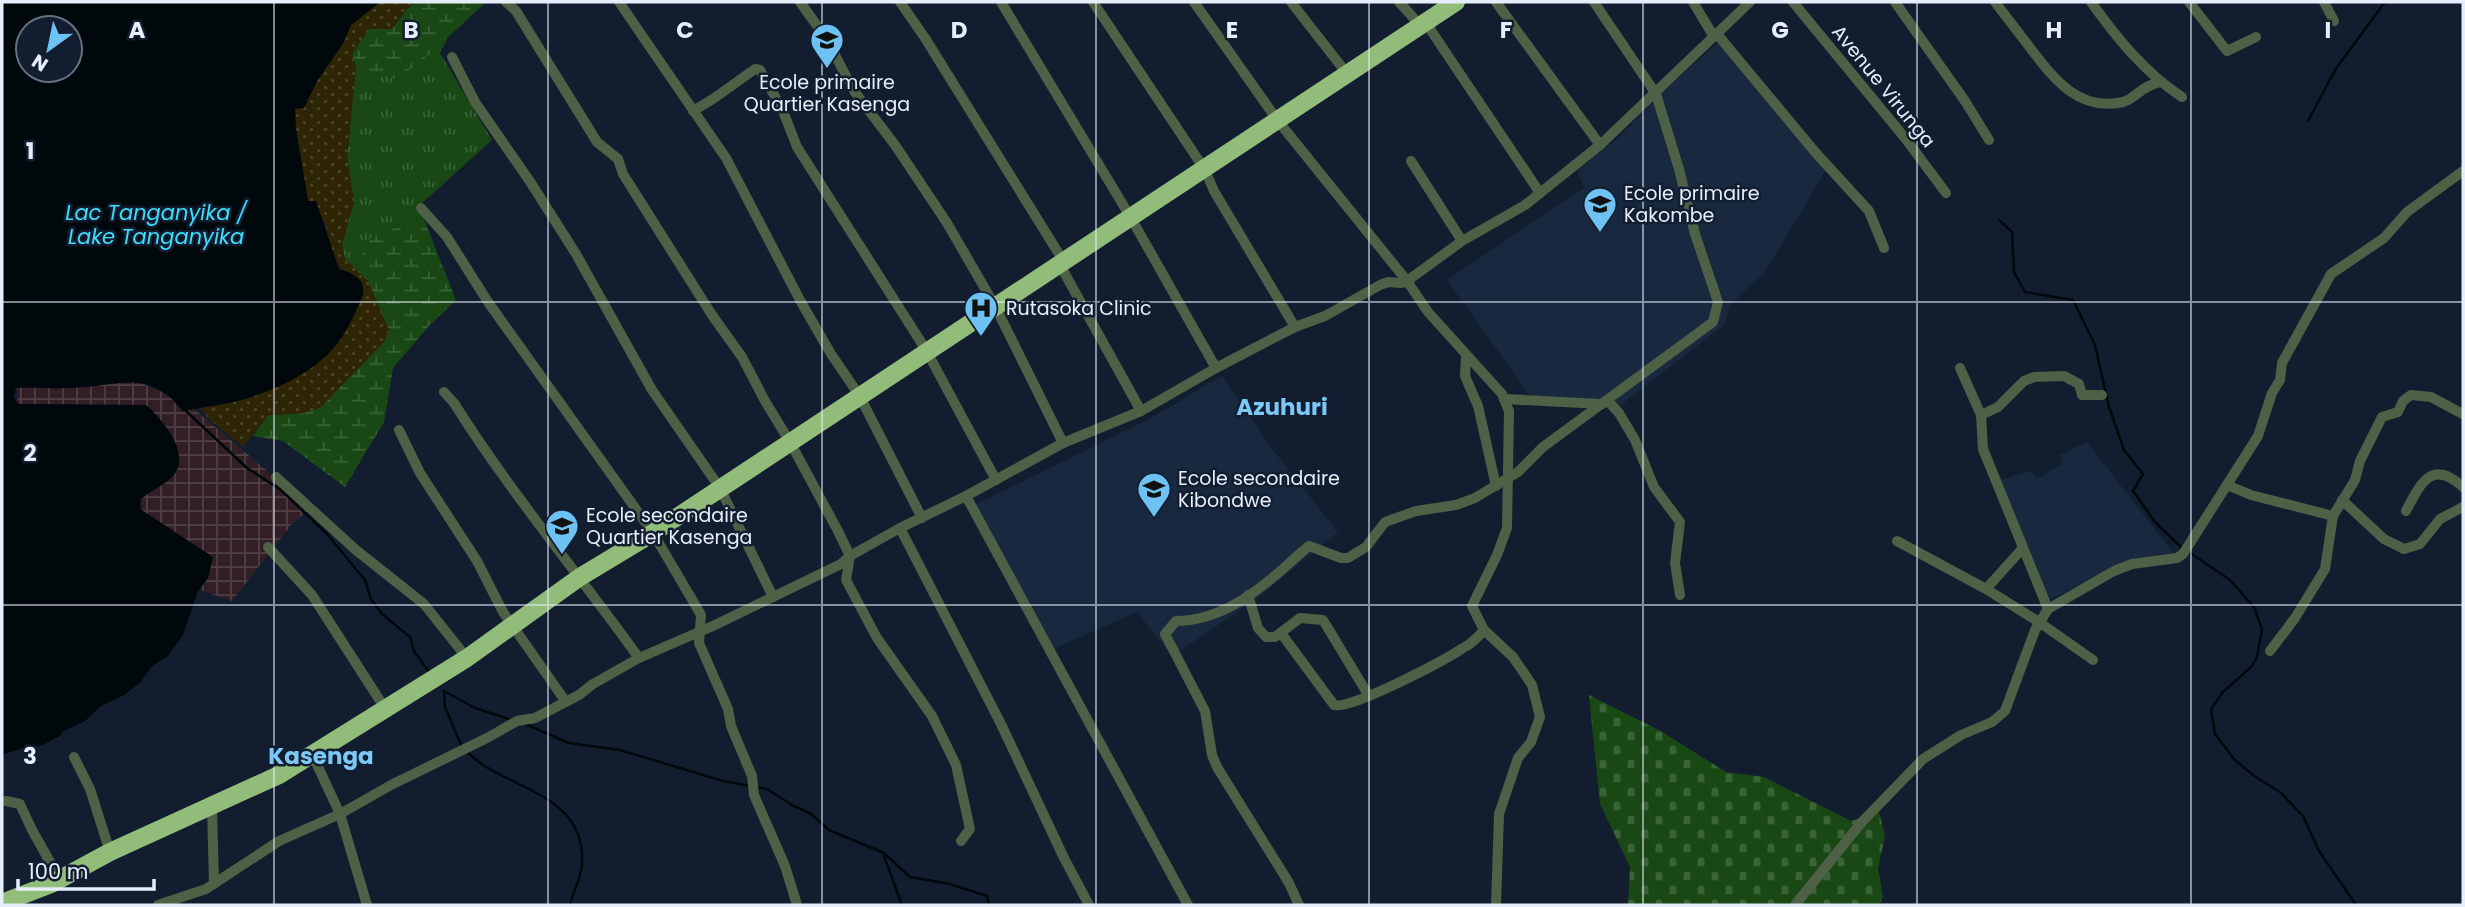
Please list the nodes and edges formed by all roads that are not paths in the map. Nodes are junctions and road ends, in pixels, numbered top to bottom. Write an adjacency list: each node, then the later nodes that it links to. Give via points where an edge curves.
1 (506, 2): 60 (street, via 597,142 618,159 623,174 742,357)
2 (619, 2): 30 (street)
3 (800, 2): 45 (street, via 826,38 854,91 947,223)
4 (900, 2): 43 (street)
5 (1001, 2): 40 (street)
6 (1093, 2): 35 (street)
7 (1194, 2): 31 (street)
8 (1292, 2): 26 (street)
9 (1399, 2): 22 (street)
10 (1456, 2): 22 (highway)
11 (1496, 2): 33 (street)
12 (1594, 2): 28 (street)
13 (1693, 2): 23 (street)
14 (1750, 2): 23 (street)
15 (1793, 2): 38 (street, Avenue Virunga)
16 (1895, 2): 32 (street)
17 (1995, 2): 27 (street, via 2046,70 2076,96 2122,102)
18 (2091, 2): 27 (street)
19 (2189, 2): 24 (street, via 2227,51)
20 (2324, 2): 21 (street)
21 (2334, 21)
22 (1423, 24): 26 (highway); 37 (street)
23 (1716, 35): 28 (street); 42 (street, via 1869,211)
24 (2256, 37)
25 (452, 57): 68 (street, via 475,102 581,263 652,390)
26 (1348, 75): 31 (highway)
27 (2160, 82): 29 (street)
28 (1656, 94): 33 (street); 55 (street, via 1718,302 1713,322)
29 (2182, 97)
30 (693, 111): 47 (street, via 760,70 797,147); 52 (street, via 726,158 801,302)
31 (1278, 121): 35 (highway); 44 (street)
32 (1989, 140)
33 (1600, 145): 37 (street)
34 (1411, 161): 41 (street)
35 (1205, 170): 40 (highway); 46 (street)
36 (2463, 171): 65 (street, via 2407,212 2384,238 2331,274 2282,363 2258,436)
37 (1540, 193): 41 (street)
38 (1946, 193)
39 (421, 208): 76 (street, via 447,237)
40 (1131, 218): 43 (highway); 49 (street)
41 (1462, 241): 44 (street)
42 (1884, 248)
43 (1062, 263): 45 (highway); 56 (street)
44 (1407, 281): 46 (street, via 1388,282); 48 (street)
45 (995, 306): 47 (highway); 61 (street)
46 (1295, 327): 49 (street)
47 (926, 351): 52 (highway); 63 (street)
48 (1466, 357): 54 (street); 66 (street, via 1465,376 1478,406)
49 (1216, 368): 56 (street)
50 (1960, 368): 58 (street)
51 (444, 392): 81 (street)
52 (859, 395): 60 (highway); 74 (street)
53 (2102, 395): 58 (street, via 2082,395 2079,384 2064,376 2042,375 2024,381 1998,407)
54 (1504, 399): 55 (street); 64 (street, via 1509,411)
55 (1604, 402): 64 (street); 83 (street, via 1619,413 1654,487 1680,522 1675,563)
56 (1142, 411): 61 (street)
57 (2463, 414): 70 (street, via 2431,397 2408,396 2398,412 2382,416)
58 (1981, 415): 79 (street, via 1983,449)
59 (399, 430): 88 (street)
60 (790, 442): 68 (highway); 80 (street)
61 (1063, 443): 63 (street)
62 (276, 477): 93 (street, via 424,604)
63 (996, 480): 69 (street)
64 (1507, 480): 66 (street); 90 (street, via 1507,527 1472,606)
65 (2227, 485): 73 (street); 86 (street, via 2177,558 2114,571)
66 (1496, 486): 84 (street, via 1456,505 1385,522 1366,547 1348,558 1309,546)
67 (2463, 487): 72 (street, via 2440,474 2427,477)
68 (720, 488): 76 (highway); 85 (street)
69 (966, 496): 74 (street); 113 (street)
70 (2343, 500): 71 (street, via 2384,539 2404,549 2420,544 2440,519); 73 (street)
71 (2463, 508)
72 (2406, 511)
73 (2333, 516): 92 (street, via 2325,569)
74 (922, 518): 75 (street)
75 (900, 528): 80 (street); 112 (street)
76 (653, 533): 81 (highway); 89 (street, via 701,615)
77 (1897, 541): 82 (street)
78 (268, 547): 98 (street, via 312,596)
79 (2022, 549): 82 (street); 86 (street)
80 (850, 556): 85 (street); 104 (street, via 846,580 877,638 932,716 956,765 970,829)
81 (580, 577): 88 (highway); 94 (street)
82 (1986, 589): 87 (street)
83 (1680, 595)
84 (1248, 596): 91 (street, via 1261,633 1270,637); 114 (street, via 1219,613 1177,621 1165,635 1205,711 1217,767)
85 (773, 597): 89 (street)
86 (2048, 610): 87 (street)
87 (2039, 622): 95 (street); 116 (street, via 2005,712 1923,759 1861,823)
88 (513, 625): 93 (highway); 97 (street)
89 (701, 630): 94 (street); 111 (street, via 699,643 728,709 752,776 754,796)
90 (1484, 631): 96 (street, via 1465,648); 115 (street, via 1513,657 1532,685 1540,718 1531,742 1518,758 1499,814)
91 (1281, 633): 96 (street, via 1336,706); 96 (street, via 1300,618 1322,620)
92 (2270, 651)
93 (467, 658): 98 (highway)
94 (639, 658): 97 (street)
95 (2093, 660)
96 (1369, 696)
97 (566, 702): 103 (street, via 535,718 517,721)
98 (386, 711): 99 (highway)
99 (313, 756): 102 (highway); 103 (street)
100 (74, 757): 105 (street, via 90,789)
101 (6, 801): 106 (street, via 20,804)
102 (212, 807): 105 (highway); 107 (street)
103 (340, 814): 107 (street, via 279,841); 110 (street)
104 (961, 841)
105 (110, 852): 106 (highway)
106 (59, 878): 108 (highway)
107 (214, 884): 109 (street)
108 (2, 903)
109 (158, 905)
110 (368, 905)
111 (797, 905)
112 (1089, 905)
113 (1188, 905)
114 (1299, 905)
115 (1496, 905)
116 (1795, 905)

